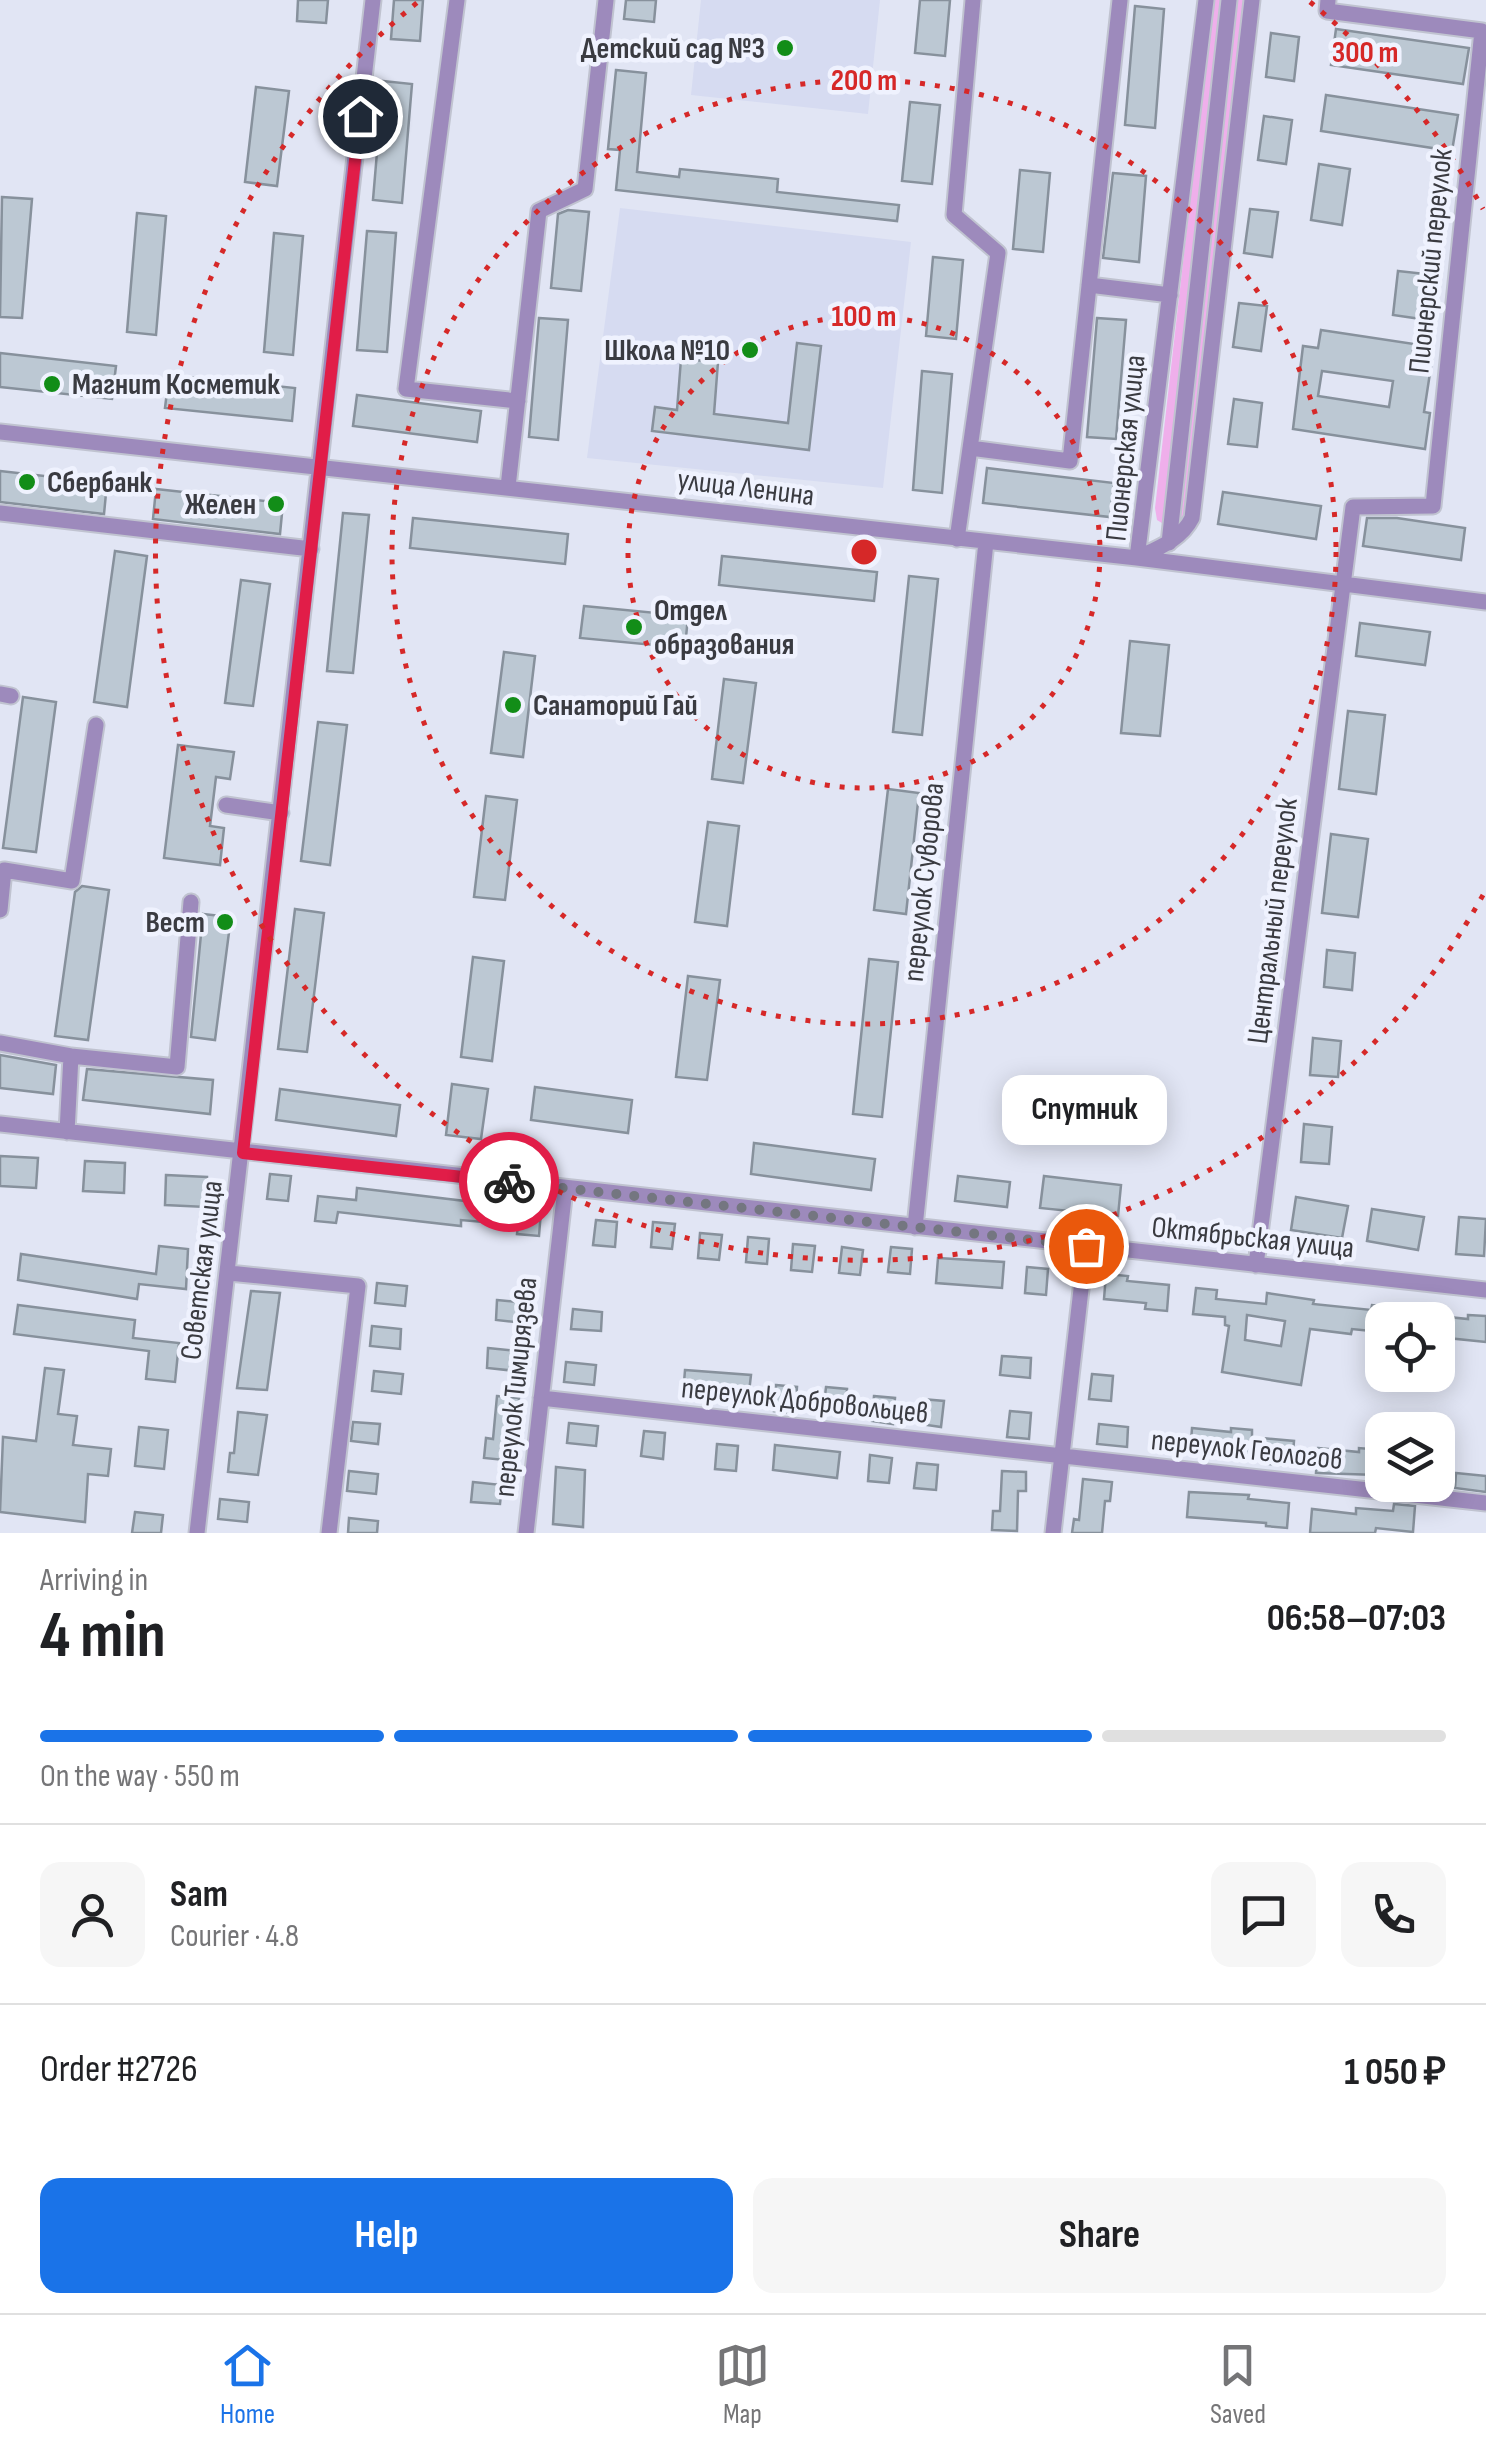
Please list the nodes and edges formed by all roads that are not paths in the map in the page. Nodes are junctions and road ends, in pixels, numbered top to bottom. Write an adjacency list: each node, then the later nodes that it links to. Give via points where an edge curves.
1 (373, 0): 15 (street, Советская улица)
2 (457, 0): 12 (street, via 406,390)
3 (606, 0): 12 (street, via 586,189 539,211)
4 (973, 0): 14 (street, via 954,216 998,253)
5 (1120, 0): 10 (street)
6 (1206, 0): 11 (street, Пионерская улица)
7 (1230, 0): 20 (street)
8 (1252, 0): 20 (street, Пионерская улица, via 1192,518)
9 (1328, 0): 23 (street, Пионерский переулок, via 1327,11 1482,31 1433,506 1353,507)
10 (1089, 285): 11 (street); 14 (street, via 1070,461)
11 (1170, 296): 22 (street, Пионерская улица)
12 (518, 401): 16 (street)
13 (0, 432): 15 (street, улица Ленина)
14 (970, 448): 18 (street)
15 (320, 466): 16 (street, улица Ленина); 21 (street, Советская улица)
16 (508, 487): 18 (street, улица Ленина)
17 (0, 513): 21 (street)
18 (957, 539): 19 (street, улица Ленина)
19 (986, 542): 22 (street, улица Ленина); 36 (street, переулок Суворова)
20 (1169, 542): 22 (street, Пионерская улица)
21 (311, 549): 27 (street, Советская улица)
22 (1137, 558): 23 (street, улица Ленина)
23 (1344, 584): 24 (street, улица Ленина); 38 (street, Центральный переулок)
24 (1486, 602)
25 (96, 724): 29 (street, via 72,881 4,870)
26 (226, 805): 27 (street)
27 (282, 813): 34 (street, Советская улица)
28 (190, 902): 31 (street, via 177,1068)
29 (0, 910)
30 (0, 1043): 31 (street)
31 (71, 1056): 33 (street)
32 (0, 1124): 33 (street, Октябрьская улица)
33 (67, 1132): 34 (street, Октябрьская улица)
34 (243, 1153): 35 (street, Октябрьская улица); 39 (street, Советская улица)
35 (565, 1188): 36 (street, Октябрьская улица); 41 (street, переулок Тимирязева)
36 (915, 1227): 37 (street, Октябрьская улица)
37 (1086, 1246): 38 (street, Октябрьская улица); 42 (street)
38 (1256, 1265): 40 (street, Октябрьская улица)
39 (229, 1273): 44 (street, Советская улица); 45 (street, via 358,1286)
40 (1486, 1290)
41 (541, 1398): 42 (street, переулок Добровольцев); 46 (street, переулок Тимирязева)
42 (1062, 1456): 43 (street, переулок Геологов); 47 (street)
43 (1486, 1504)
44 (198, 1533)
45 (329, 1533)
46 (526, 1533)
47 (1053, 1533)

